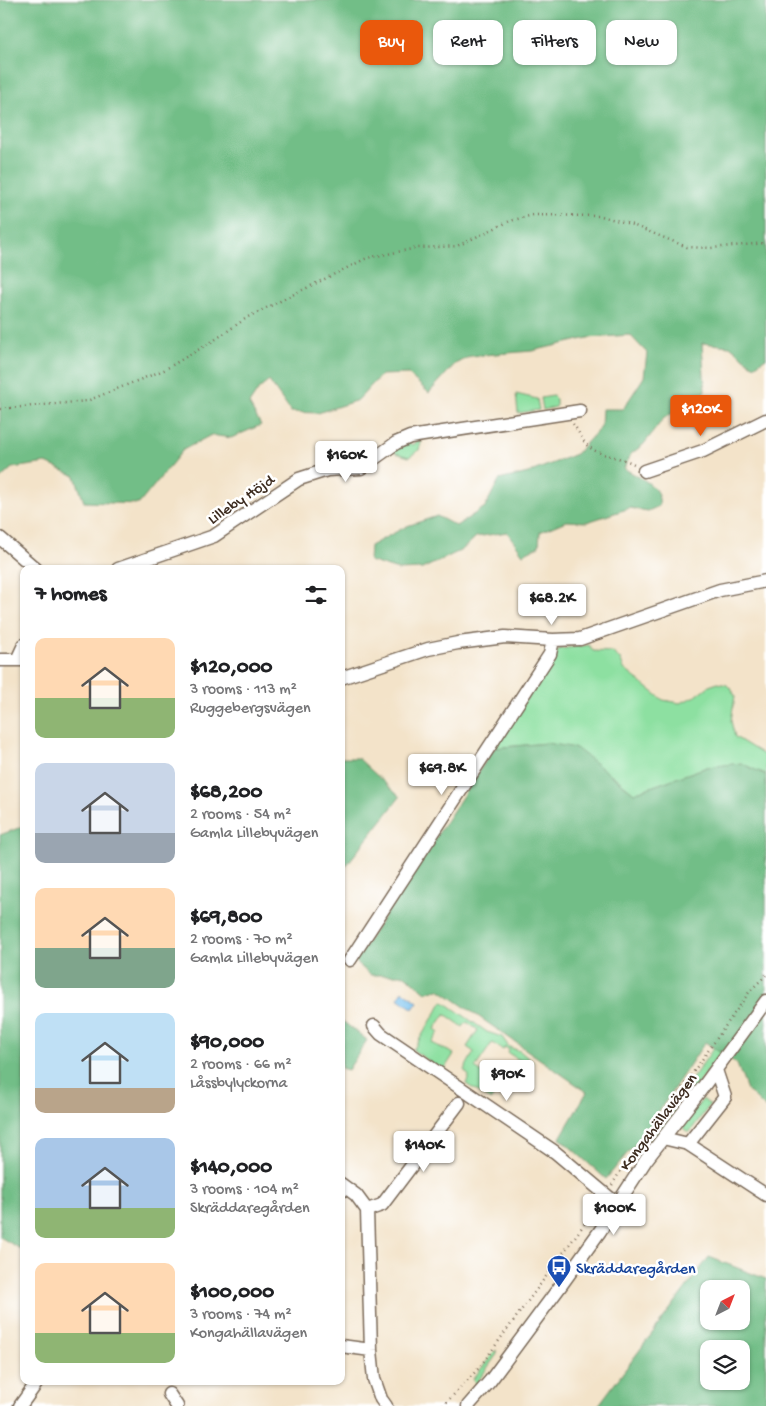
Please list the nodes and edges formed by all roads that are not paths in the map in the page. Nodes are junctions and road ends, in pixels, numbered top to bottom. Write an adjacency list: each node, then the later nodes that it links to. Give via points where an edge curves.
1 (580, 411): 6 (street, Lilleby Höjd, via 410,437 361,468 326,470 299,479 214,536)
2 (766, 420): 3 (street, via 703,451)
3 (644, 471)
4 (0, 538): 5 (street)
5 (31, 565)
6 (130, 565)
7 (766, 581): 8 (street, via 713,592 594,635)
8 (553, 640): 11 (street, via 505,637 449,645); 12 (street, via 550,654)
9 (0, 660): 10 (street)
10 (20, 660)
11 (345, 677)
12 (350, 960)
13 (766, 1001): 15 (street, Kongahällavägen)
14 (374, 1026): 21 (street, via 381,1034 555,1152)
15 (716, 1070): 17 (street, Kongahällavägen); 18 (street, via 725,1097)
16 (459, 1102): 22 (street, via 382,1205)
17 (664, 1138): 18 (street); 21 (street, Kongahällavägen)
18 (688, 1144): 20 (street)
19 (345, 1187): 22 (street)
20 (766, 1195)
21 (617, 1204): 30 (street, Kongahällavägen, via 495,1374)
22 (367, 1210): 24 (street)
23 (345, 1347): 24 (street)
24 (370, 1350): 29 (street, via 378,1394)
25 (35, 1385): 27 (street)
26 (169, 1394): 28 (street)
27 (20, 1406)
28 (177, 1406)
29 (386, 1406)
30 (468, 1406)

